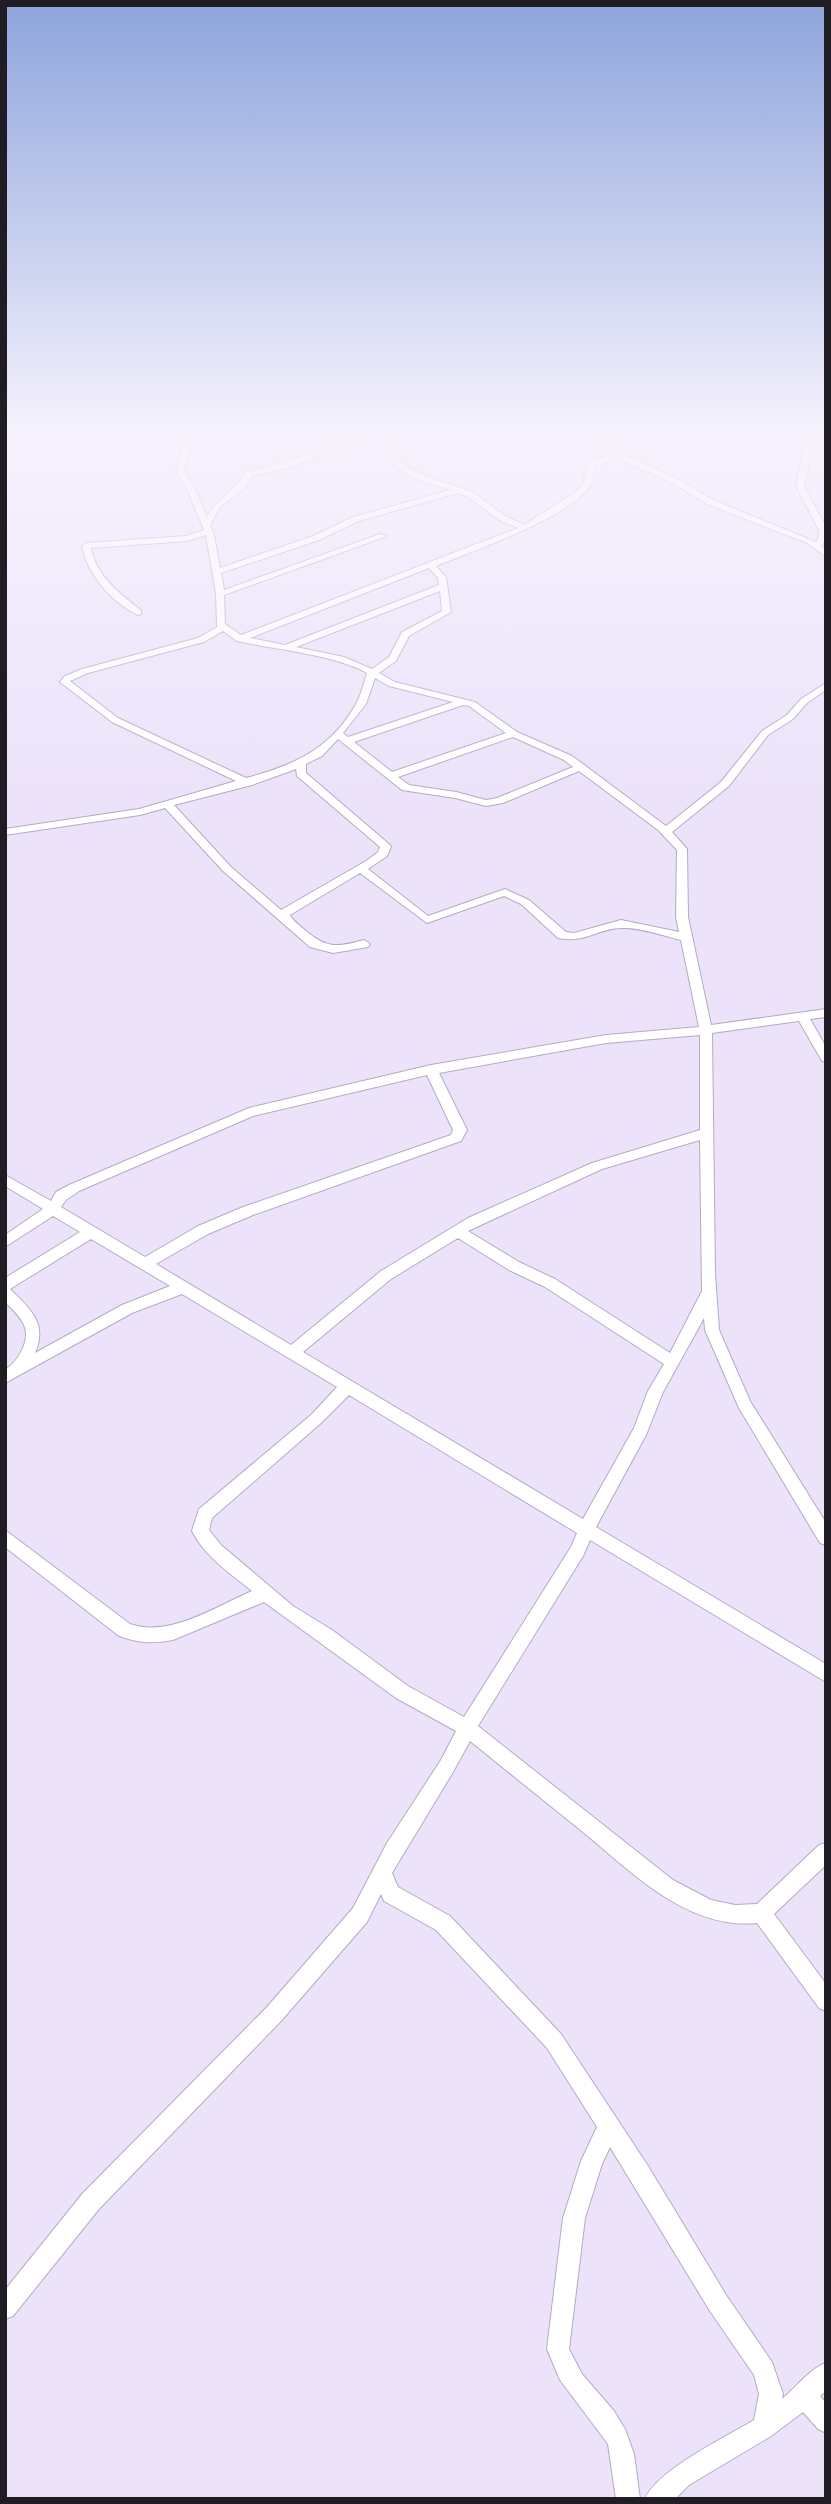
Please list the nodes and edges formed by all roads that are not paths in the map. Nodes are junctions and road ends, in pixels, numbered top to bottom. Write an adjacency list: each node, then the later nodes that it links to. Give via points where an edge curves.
1 (88, 553): 10 (street, via 106,583)
2 (213, 553): 7 (street)
3 (272, 553): 7 (street)
4 (336, 553): 9 (street)
5 (462, 553): 6 (street)
6 (431, 565): 8 (street, via 442,577); 12 (street)
7 (216, 572): 9 (street)
8 (442, 587): 13 (street); 14 (street, via 447,612 408,632 393,659)
9 (220, 594): 11 (street)
10 (138, 611)
11 (222, 628): 12 (street); 22 (street, via 201,640 85,671 65,682 115,720)
12 (240, 639): 13 (street)
13 (282, 649): 14 (street, via 341,659)
14 (372, 673): 16 (street, via 392,684); 18 (street)
15 (826, 686): 24 (street, via 765,733 725,784)
16 (466, 701): 17 (street); 18 (street)
17 (513, 734): 20 (street); 21 (street)
18 (342, 737): 19 (street); 21 (street)
19 (301, 763): 22 (street); 26 (street, via 301,774 384,844 383,854)
20 (581, 767): 21 (street, via 486,803 456,794 412,790); 24 (street)
21 (390, 776)
22 (248, 783): 23 (street)
23 (168, 805): 25 (street); 27 (street, via 227,869)
24 (666, 831): 28 (street, via 677,841 684,859 681,895)
25 (5, 832)
26 (360, 869): 27 (street, via 289,909); 28 (street, via 427,920 505,892 525,902 562,935 574,937 621,924)
27 (284, 920): 29 (street, via 322,948)
28 (686, 937): 32 (street)
29 (364, 944)
30 (826, 1013): 31 (street)
31 (803, 1017): 32 (street); 33 (street)
32 (706, 1030): 34 (street, via 606,1039); 35 (street)
33 (826, 1058)
34 (431, 1069): 37 (street, via 249,1112 74,1188 61,1196); 41 (street, via 460,1130 456,1138 248,1211 202,1230)
35 (707, 1133): 38 (street, via 597,1166); 44 (street)
36 (9, 1187): 37 (street)
37 (53, 1209): 39 (street); 40 (street)
38 (457, 1231): 46 (street, via 386,1275); 47 (street, via 550,1283)
39 (91, 1232): 41 (street); 42 (street)
40 (5, 1242)
41 (145, 1264): 43 (street)
42 (5, 1285)
43 (184, 1287): 46 (street); 48 (street, via 127,1309)
44 (708, 1290): 47 (street); 52 (street, via 712,1330 744,1404)
45 (5, 1293): 48 (street, via 27,1315 34,1331 34,1340)
46 (292, 1353): 49 (street)
47 (673, 1362): 50 (street)
48 (12, 1373)
49 (348, 1386): 50 (street); 53 (street, via 201,1520 200,1531 215,1550)
50 (587, 1528): 54 (street); 55 (street, via 571,1562)
51 (5, 1537): 53 (street, via 125,1630 144,1636 182,1628)
52 (826, 1538)
53 (266, 1594): 55 (street, via 377,1675)
54 (826, 1674)
55 (467, 1728): 57 (street); 58 (street, via 666,1887 713,1912)
56 (826, 1852): 58 (street)
57 (383, 1873): 60 (street, via 391,1894 443,1923 527,2011 554,2042); 61 (street, via 339,1940 274,2014 91,2201)
58 (761, 1913): 59 (street)
59 (826, 2001)
60 (609, 2126): 65 (street, via 764,2370 771,2394); 66 (street, via 573,2218 558,2350 581,2395 613,2430)
61 (5, 2308)
62 (826, 2374): 63 (street)
63 (805, 2396): 64 (street); 65 (street)
64 (826, 2421)
65 (763, 2428): 67 (street, via 681,2476)
66 (628, 2499)
67 (657, 2499)

